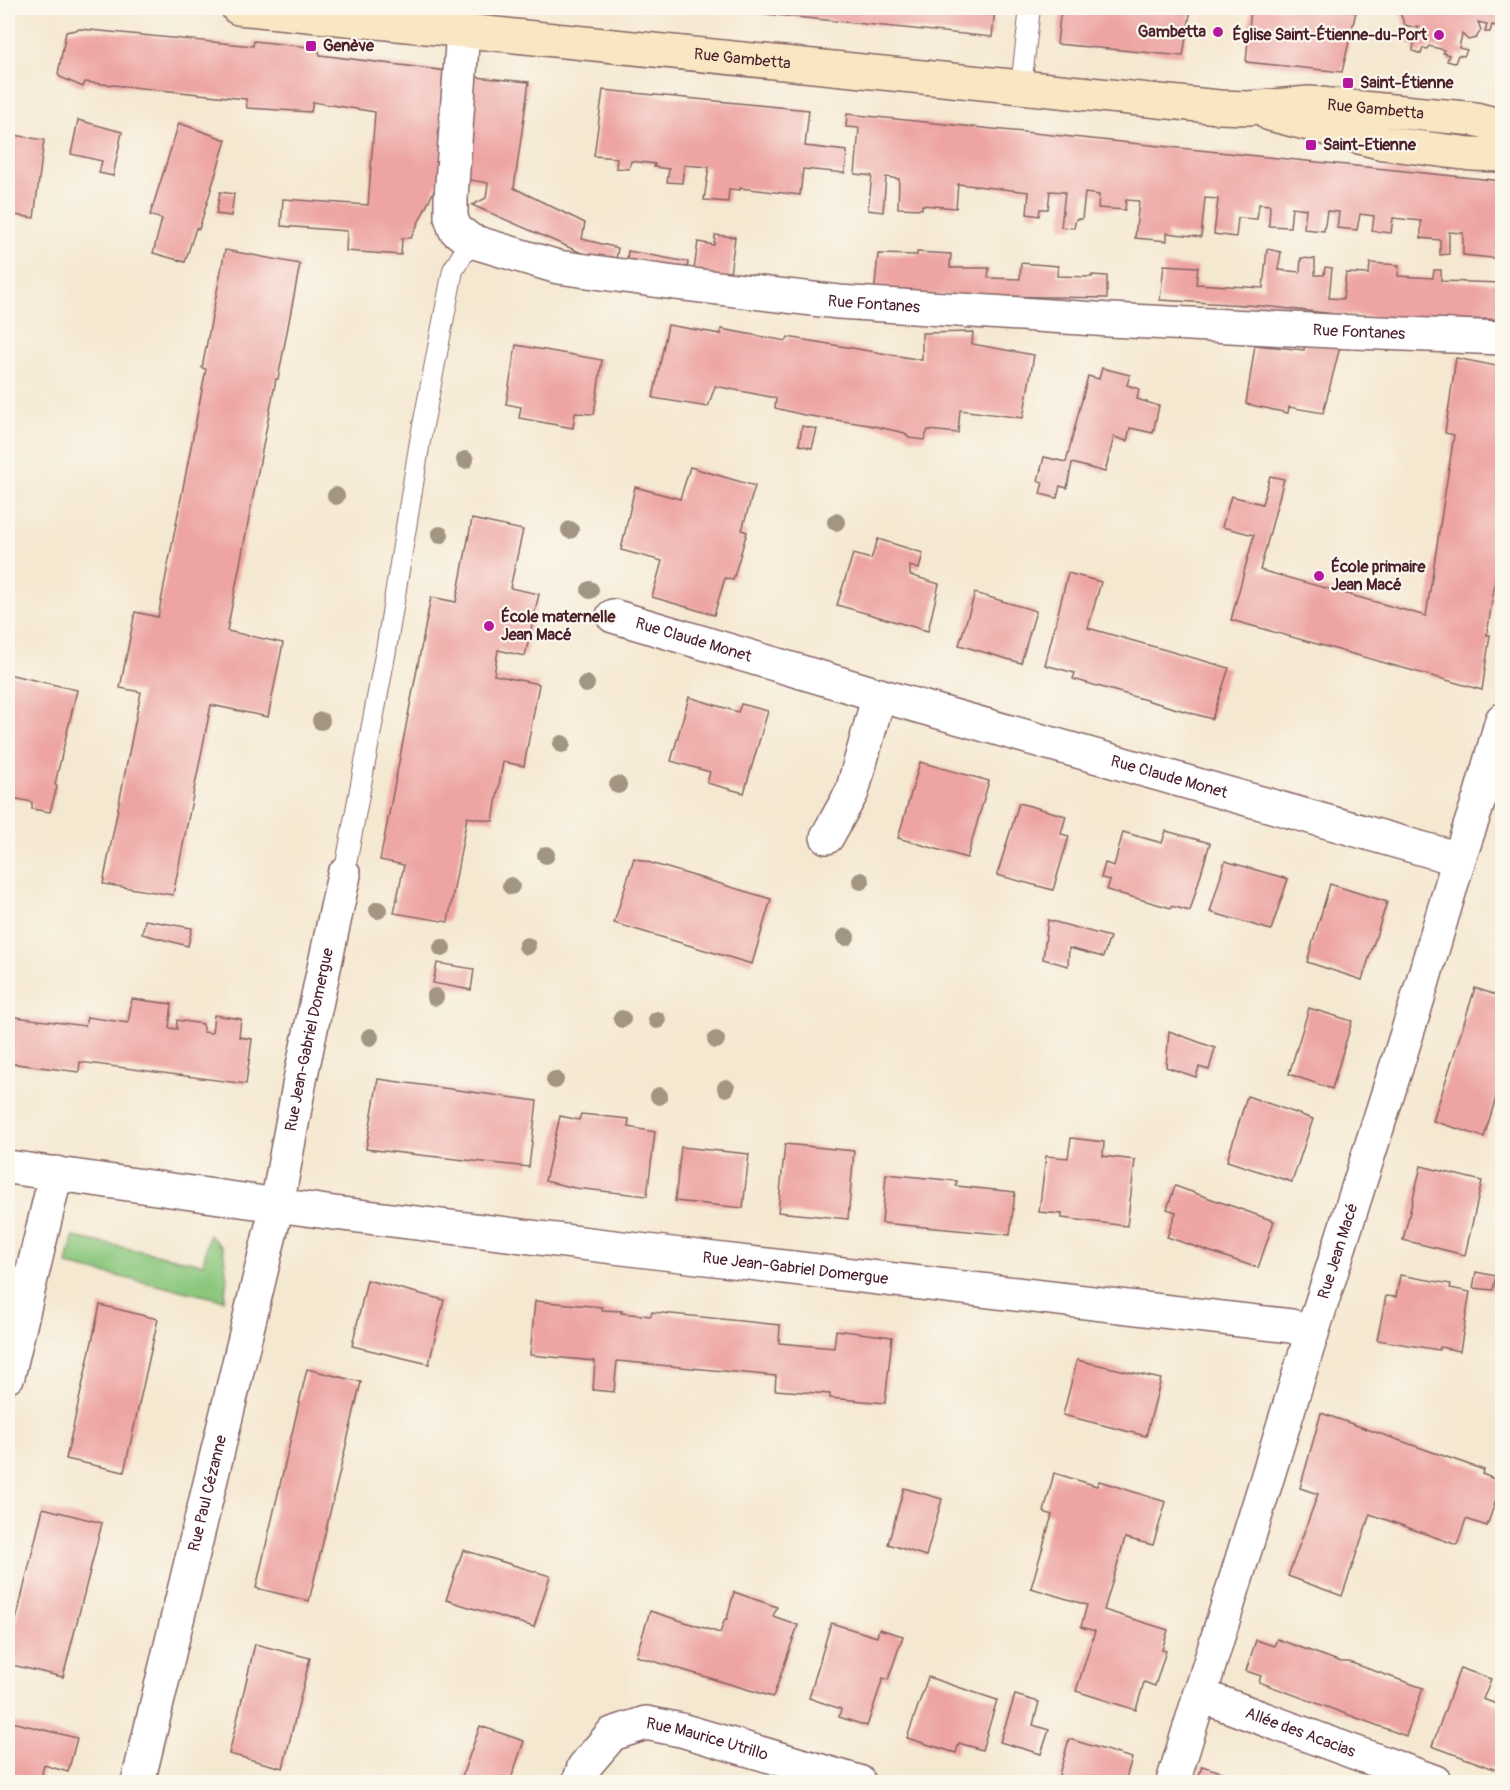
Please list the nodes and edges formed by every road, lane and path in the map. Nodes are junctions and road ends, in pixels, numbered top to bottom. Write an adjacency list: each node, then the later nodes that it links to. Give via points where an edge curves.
1 (238, 8): 3 (main road, Rue Gambetta)
2 (1030, 8): 4 (lane)
3 (464, 19): 4 (main road, Rue Gambetta); 8 (street, via 451,218 455,230)
4 (1021, 87): 5 (main road, Rue Gambetta)
5 (1248, 108): 6 (main road, Rue Gambetta, via 1310,103 1475,119); 7 (main road, Rue Gambetta, via 1383,143)
6 (1503, 126)
7 (1503, 155)
8 (471, 241): 9 (street, Rue Fontanes, via 558,267 829,301 1110,320); 15 (lane, via 453,270)
9 (1503, 338)
10 (613, 616): 11 (street, Rue Claude Monet)
11 (879, 695): 13 (street, via 852,792); 14 (street, Rue Claude Monet)
12 (1503, 720): 14 (street, Rue Jean Macé)
13 (827, 837)
14 (1459, 859): 19 (street, Rue Jean Macé)
15 (344, 874): 18 (street, Rue Jean-Gabriel Domergue)
16 (8, 1167): 17 (street, Rue Jean-Gabriel Domergue)
17 (56, 1173): 18 (street, Rue Jean-Gabriel Domergue); 20 (street)
18 (277, 1205): 19 (street, Rue Jean-Gabriel Domergue, via 1290,1326); 22 (street, Rue Paul Cézanne)
19 (1312, 1333): 21 (street, Rue Jean Macé)
20 (8, 1376)
21 (1199, 1695): 25 (street, Rue Jean Macé); 26 (street, Allée des Acacias)
22 (138, 1782)
23 (579, 1782): 24 (street, Rue Maurice Utrillo, via 584,1767 612,1734 646,1723)
24 (859, 1782)
25 (1173, 1782)
26 (1435, 1782)

